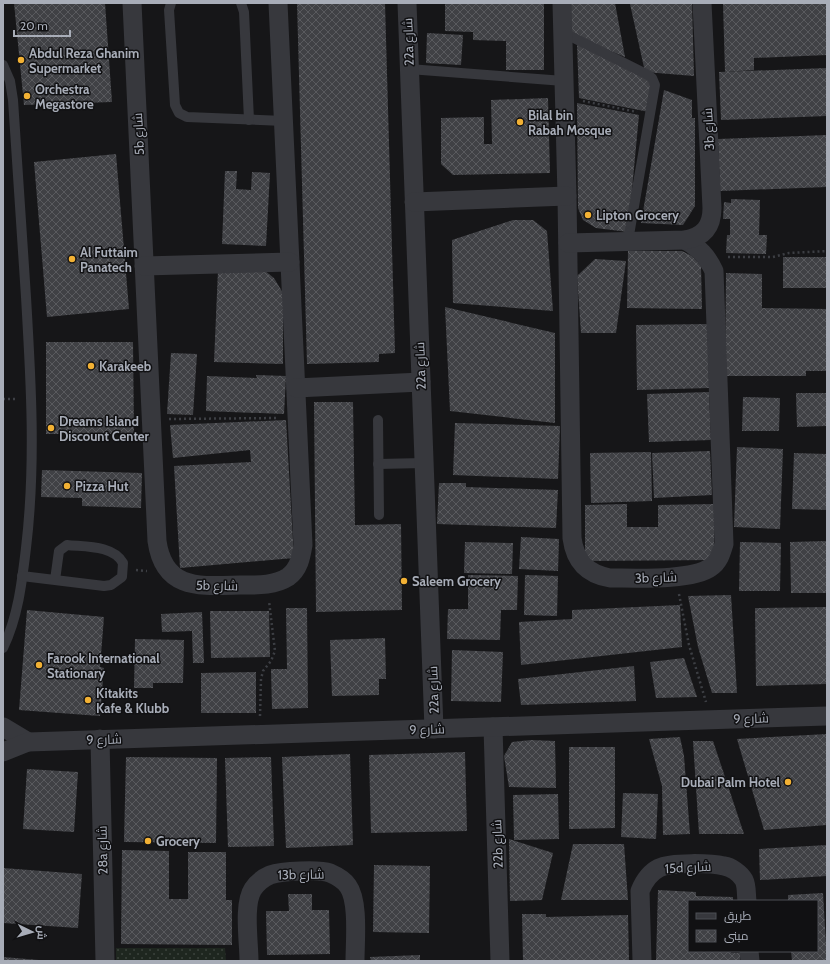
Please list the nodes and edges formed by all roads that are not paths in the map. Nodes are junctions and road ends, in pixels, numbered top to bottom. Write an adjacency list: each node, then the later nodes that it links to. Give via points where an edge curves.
1 (132, 3): 20 (street, 5b شارع)
2 (171, 3): 12 (lane, via 169,10 176,110 187,117)
3 (241, 3): 12 (lane, via 244,12)
4 (278, 3): 13 (street, 5b شارع)
5 (407, 3): 10 (street, 22a شارع)
6 (562, 3): 8 (street, 3b شارع)
7 (702, 3): 16 (street, 3b شارع, via 712,218 702,234)
8 (562, 32): 11 (street, 3b شارع); 17 (lane, via 648,75 655,85)
9 (3, 65): 27 (lane, via 10,81 13,100 32,404 32,476)
10 (409, 69): 11 (lane); 15 (street, 22a شارع)
11 (564, 89): 14 (street, 3b شارع)
12 (249, 120): 13 (lane)
13 (284, 122): 19 (street, 5b شارع)
14 (567, 196): 15 (street); 18 (street, 3b شارع)
15 (414, 202): 21 (street, 22a شارع)
16 (685, 240): 17 (street, 3b شارع); 18 (street, 3b شارع, via 707,257 714,271 716,285 724,544 720,557 712,567 700,574 610,578 598,576 587,570 579,561 572,538)
17 (628, 241): 18 (street, 3b شارع)
18 (568, 243)
19 (290, 262): 20 (street); 22 (street, 5b شارع)
20 (144, 266): 22 (street, 5b شارع, via 157,541 162,562 174,576 189,584 201,586 267,584 279,582 297,567 303,545)
21 (421, 382): 22 (street); 24 (street, 22a شارع)
22 (296, 388)
23 (378, 420): 25 (lane)
24 (424, 463): 25 (lane); 33 (street, 22a شارع)
25 (378, 464): 26 (lane)
26 (378, 515)
27 (22, 576): 28 (lane); 29 (lane, via 11,632)
28 (55, 580): 28 (lane, via 111,586 122,577 123,563 115,553 108,550 67,545 59,551)
29 (3, 648)
30 (827, 716): 31 (street, شارع 9)
31 (493, 727): 33 (street, شارع 9); 41 (street, 22b شارع)
32 (3, 728): 35 (street)
33 (434, 728): 34 (street, شارع 9)
34 (100, 740): 35 (street, شارع 9); 38 (street, 28a شارع)
35 (28, 742): 36 (street, شارع 9)
36 (3, 752)
37 (747, 900): 42 (street, 15d شارع, via 743,879 725,866 660,867 648,877 640,891)
38 (105, 961)
39 (249, 961): 40 (street, 13b شارع, via 248,911 253,889 269,876 318,872 330,873 340,878 353,896)
40 (355, 961)
41 (500, 961)
42 (642, 961)

